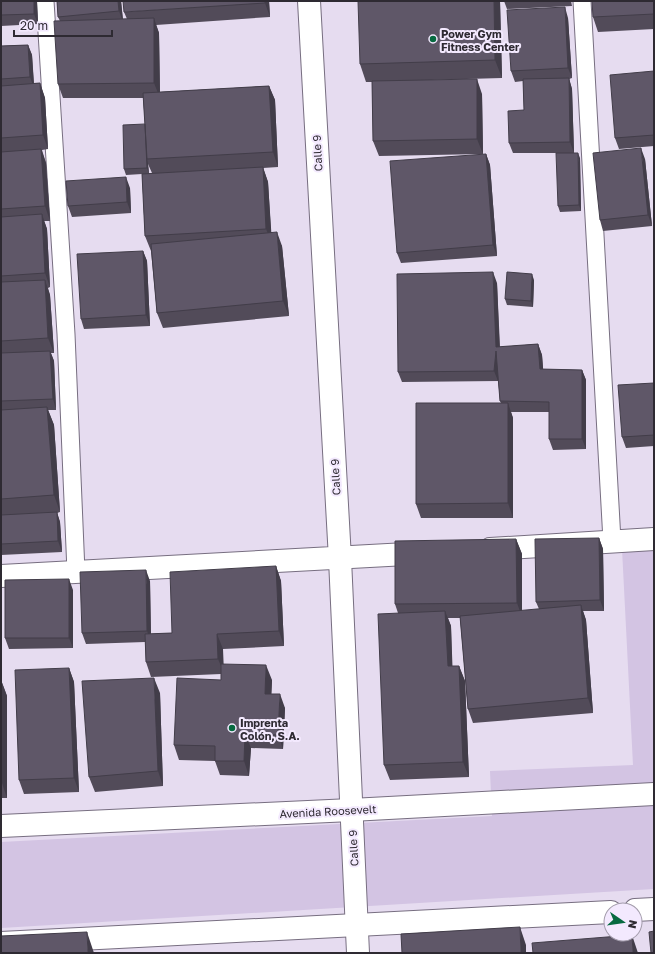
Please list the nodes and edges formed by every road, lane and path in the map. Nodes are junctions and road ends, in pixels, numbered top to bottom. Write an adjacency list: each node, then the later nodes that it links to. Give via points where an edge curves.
1 (45, 1): 9 (lane, via 66,334)
2 (309, 1): 8 (street, Calle 9)
3 (582, 1): 5 (lane)
4 (654, 539): 5 (street)
5 (612, 541): 6 (street)
6 (472, 550)
7 (441, 552): 8 (street)
8 (340, 559): 9 (street); 12 (street, Calle 9)
9 (76, 572): 10 (street)
10 (1, 576)
11 (654, 794): 12 (street, Avenida Roosevelt)
12 (351, 810): 13 (street, Avenida Roosevelt); 17 (street, Calle 9)
13 (1, 826)
14 (643, 910): 15 (street)
15 (654, 910)
16 (603, 912): 17 (street)
17 (356, 924): 18 (street); 19 (street, Calle 9)
18 (1, 943)
19 (358, 953)

